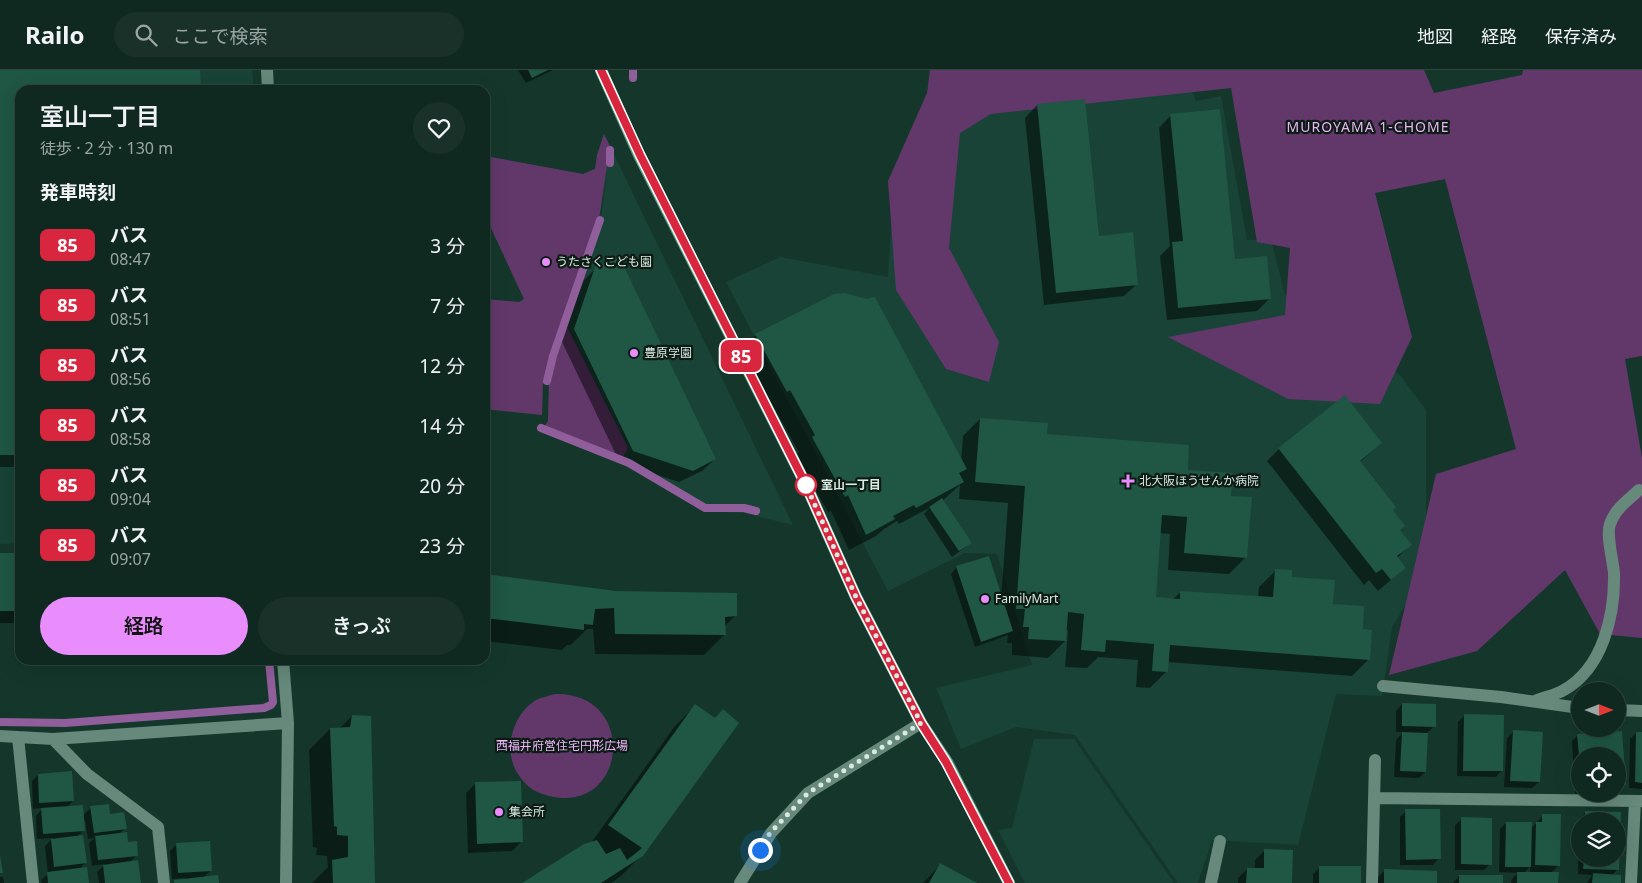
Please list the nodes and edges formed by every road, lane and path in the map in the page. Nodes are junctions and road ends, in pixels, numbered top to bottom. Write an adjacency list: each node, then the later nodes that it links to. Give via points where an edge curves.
1 (267, 70): 3 (street)
2 (602, 70): 12 (street, via 640,155)
3 (268, 85)
4 (1639, 490): 7 (street, via 1619,507 1609,526 1614,574 1612,606 1608,629 1594,662 1564,691)
5 (283, 665): 11 (street)
6 (1383, 686): 7 (street)
7 (1535, 701): 8 (street)
8 (1571, 707)
9 (1626, 710): 10 (street)
10 (1642, 711)
11 (288, 723): 15 (street); 22 (street)
12 (921, 723): 23 (street, via 808,793 770,833); 24 (street, via 946,762)
13 (0, 736): 14 (street)
14 (18, 737): 15 (street); 20 (street)
15 (53, 739): 21 (street, via 87,774 158,827)
16 (1375, 760): 17 (street)
17 (1375, 798): 18 (street); 26 (street)
18 (1638, 801): 27 (street)
19 (1220, 841): 25 (street)
20 (33, 883)
21 (164, 883)
22 (286, 883)
23 (740, 883)
24 (1009, 883)
25 (1211, 883)
26 (1372, 883)
27 (1631, 883)

